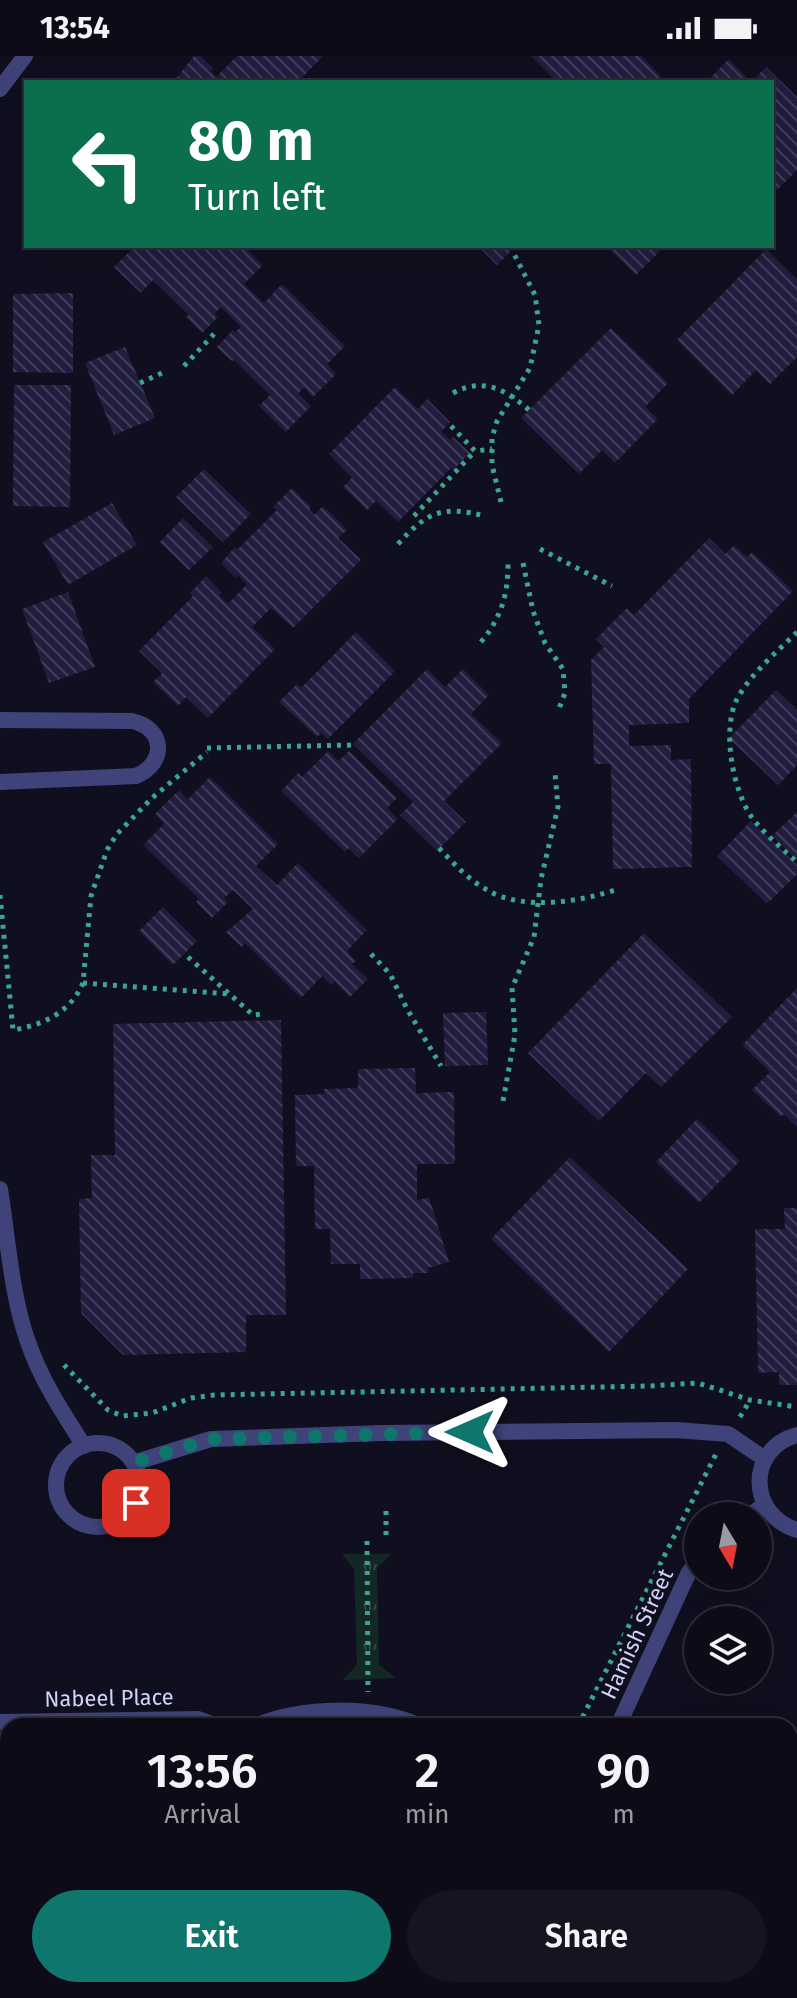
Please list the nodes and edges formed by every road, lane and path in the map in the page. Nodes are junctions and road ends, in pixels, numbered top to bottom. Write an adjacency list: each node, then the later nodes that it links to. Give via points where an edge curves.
1 (25, 56): 2 (street)
2 (0, 89)
3 (512, 250): 9 (path, via 535,295 539,325 530,368)
4 (214, 334): 5 (path)
5 (184, 366)
6 (164, 372): 7 (path)
7 (140, 383)
8 (453, 393): 9 (path, via 486,384)
9 (513, 397): 10 (path); 12 (path, via 497,421)
10 (529, 410)
11 (451, 426): 13 (path)
12 (492, 449): 13 (path); 14 (path)
13 (475, 451): 15 (path)
14 (501, 502)
15 (414, 516)
16 (485, 516): 17 (path, via 441,511 426,517)
17 (398, 544)
18 (540, 549): 21 (path)
19 (523, 563): 24 (path, via 545,643 563,669 565,693)
20 (508, 564): 23 (path, via 501,612)
21 (612, 586)
22 (797, 632): 30 (path, via 747,684 733,709 728,738 751,815)
23 (481, 642)
24 (558, 711)
25 (0, 720): 28 (street, via 132,721 148,727 158,749 152,765 136,776)
26 (354, 745): 36 (path, via 207,750 152,798 107,850 91,896)
27 (555, 773): 33 (path, via 558,807)
28 (0, 782)
29 (439, 848): 33 (path, via 489,892)
30 (797, 862)
31 (618, 889): 33 (path)
32 (0, 895): 36 (path, via 13,1030 36,1026 61,1012)
33 (538, 902): 40 (path, via 534,937 512,988 515,1035)
34 (371, 954): 39 (path, via 390,974)
35 (188, 957): 37 (path)
36 (83, 983): 37 (path)
37 (230, 994): 38 (path, via 253,1015)
38 (263, 1014)
39 (441, 1066)
40 (503, 1101)
41 (0, 1189): 47 (street, via 28,1343)
42 (59, 1356): 43 (path, via 108,1410 136,1417 214,1395 698,1383)
43 (750, 1400): 44 (path); 45 (path)
44 (797, 1407)
45 (740, 1416)
46 (797, 1435): 49 (street, via 774,1446)
47 (84, 1446): 50 (street, via 113,1447); 50 (street, via 65,1459 55,1484 64,1511 88,1526 102,1527 128,1515 140,1489)
48 (715, 1455): 61 (path)
49 (765, 1459): 50 (street, via 728,1434 645,1431 211,1439); 51 (street, via 759,1473)
50 (133, 1463)
51 (763, 1502)
52 (386, 1511): 56 (path)
53 (772, 1516): 54 (street)
54 (797, 1530)
55 (367, 1541): 58 (path)
56 (386, 1541)
57 (684, 1583): 62 (street, Hamish Street)
58 (368, 1686)
59 (275, 1718): 60 (street, via 368,1710)
60 (394, 1718)
61 (582, 1718)
62 (622, 1718)

